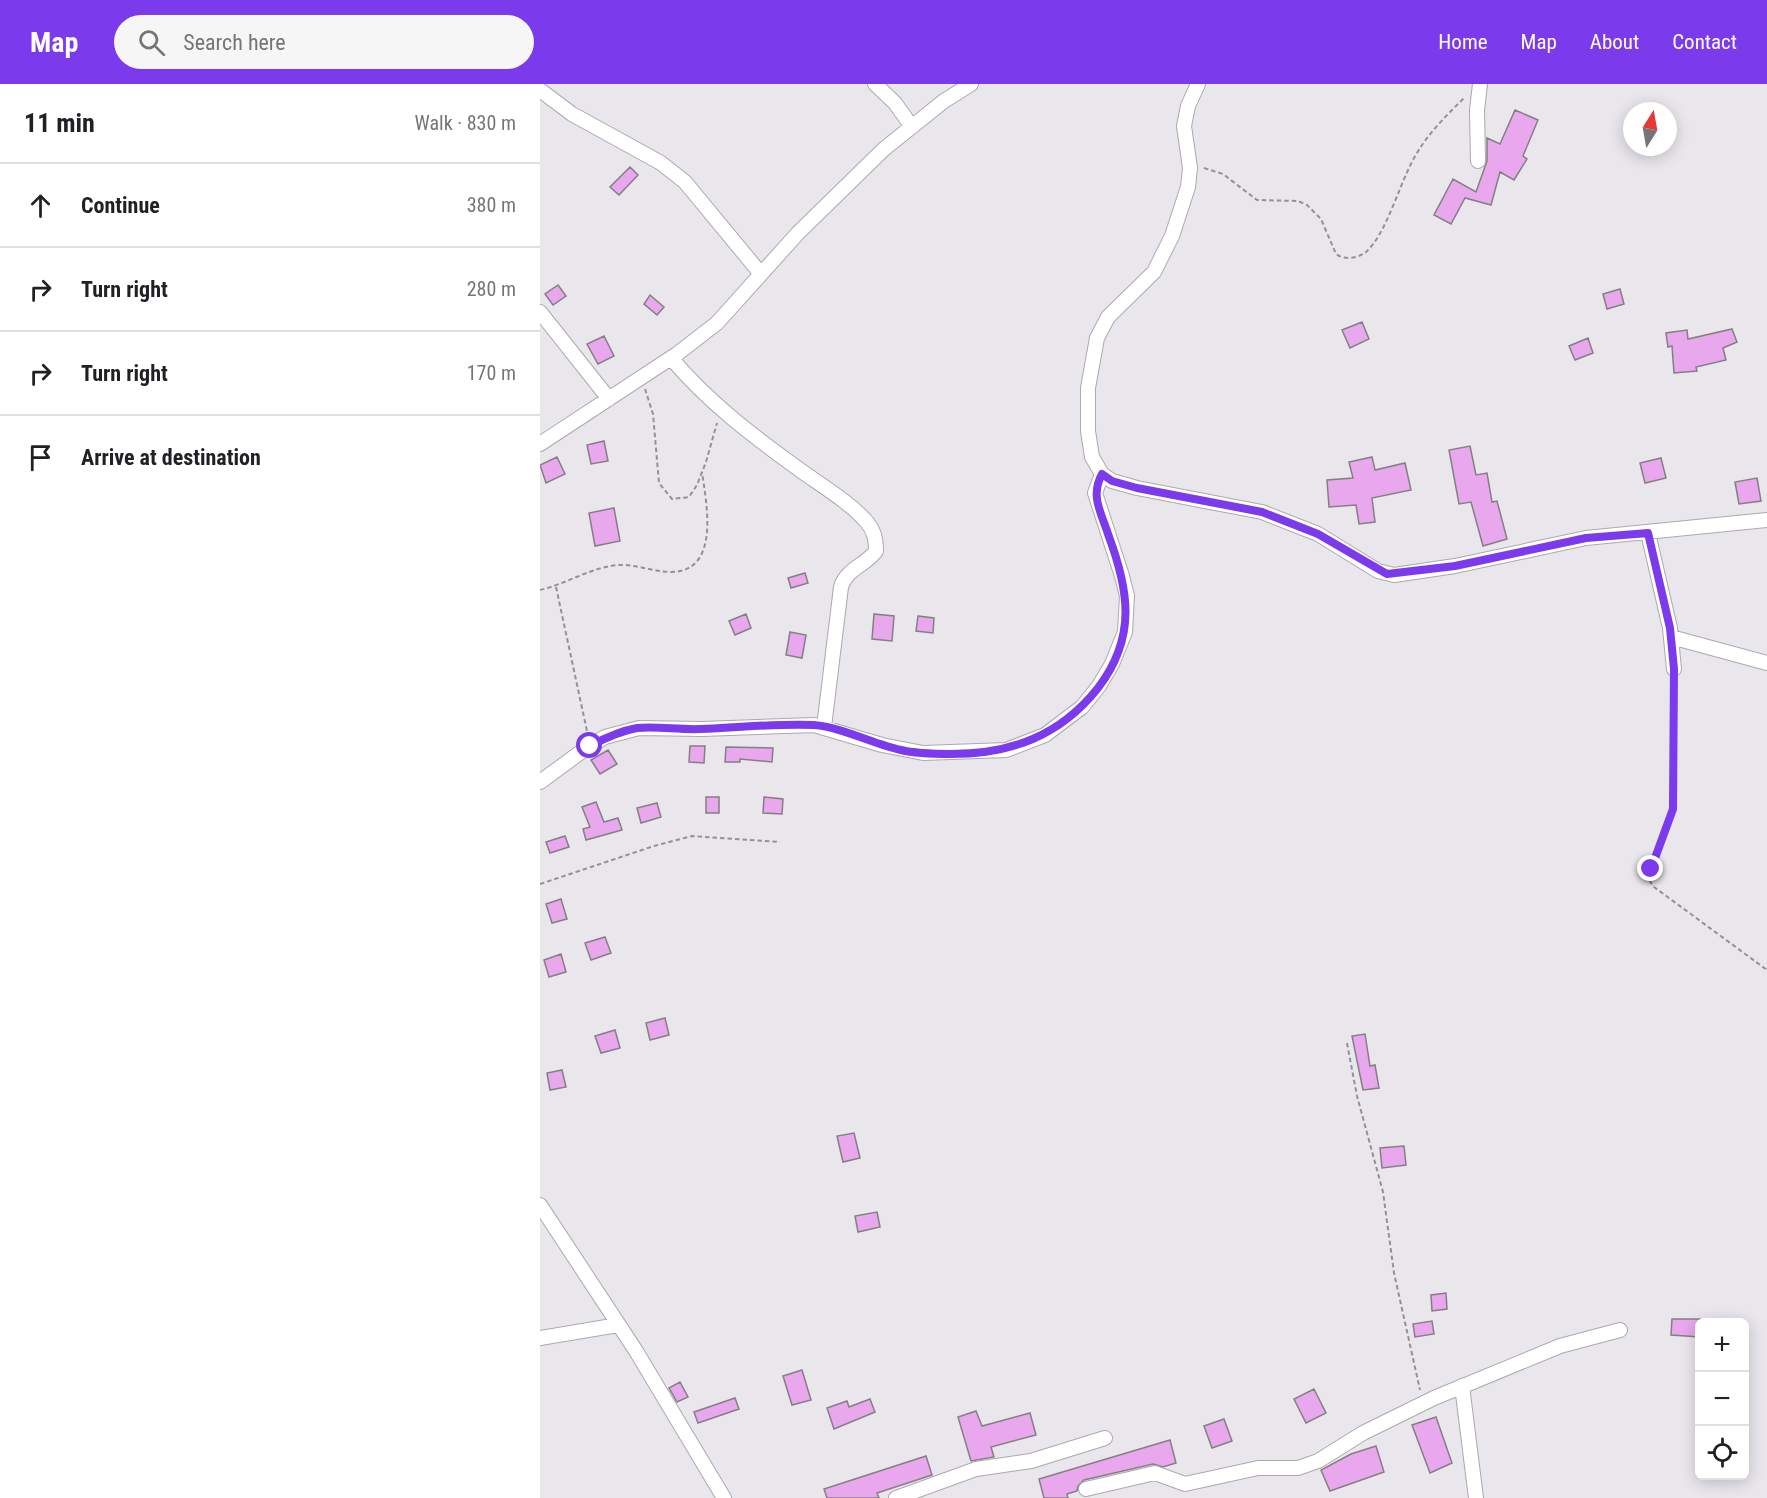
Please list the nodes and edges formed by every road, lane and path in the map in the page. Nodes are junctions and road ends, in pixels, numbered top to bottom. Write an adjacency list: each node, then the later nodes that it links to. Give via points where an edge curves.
1 (875, 84): 6 (street)
2 (971, 84): 6 (street)
3 (1198, 84): 8 (street, via 1184,126)
4 (1475, 87): 7 (street); 8 (path, via 1427,137 1376,240 1359,256 1336,254 1321,219 1307,204 1252,198 1223,174)
5 (540, 90): 9 (street, via 572,114 661,163 685,182)
6 (912, 127): 9 (street, via 866,166)
7 (1478, 161)
8 (1190, 163): 17 (street, via 1182,209 1161,262 1108,317 1097,338 1089,381 1088,431 1092,457)
9 (760, 274): 11 (street, via 717,323)
10 (540, 312): 13 (street)
11 (671, 358): 12 (street); 14 (street)
12 (639, 379): 13 (street); 16 (path, via 653,414 659,483 672,499 679,500 689,497)
13 (609, 399): 15 (street)
14 (716, 405): 16 (path, via 714,439); 25 (street, via 847,504 867,521 874,534 876,550 871,559 847,574 841,587)
15 (540, 444)
16 (702, 472): 20 (path, via 708,539 693,564 674,572 608,566)
17 (1102, 474): 19 (street, via 1137,488 1262,512 1318,534 1387,574 1455,566 1586,538); 25 (street, via 1096,485 1096,503 1118,560 1127,614 1125,632 1112,664 1082,707 1046,735 1023,745 988,752 904,751)
18 (1767, 520): 19 (street)
19 (1648, 533): 22 (street)
20 (556, 586): 21 (path); 26 (path)
21 (540, 590)
22 (1671, 637): 23 (street); 24 (street)
23 (1767, 663)
24 (1674, 669): 30 (path, via 1673,809 1649,880)
25 (824, 727): 26 (street, via 639,728 605,737)
26 (590, 746): 27 (street)
27 (540, 782)
28 (780, 842): 29 (path, via 709,836 684,838)
29 (540, 884)
30 (1767, 970)
31 (1347, 1043): 37 (path, via 1383,1192 1394,1273)
32 (540, 1205): 33 (street)
33 (618, 1325): 35 (street); 40 (street)
34 (1620, 1330): 36 (street, via 1560,1346)
35 (540, 1338)
36 (1462, 1386): 37 (street); 42 (street)
37 (1423, 1404): 39 (street, via 1298,1468 1258,1468 1185,1484 1155,1473)
38 (1104, 1438): 41 (street, via 1031,1461 976,1469)
39 (1086, 1490)
40 (724, 1498)
41 (896, 1498)
42 (1476, 1498)

